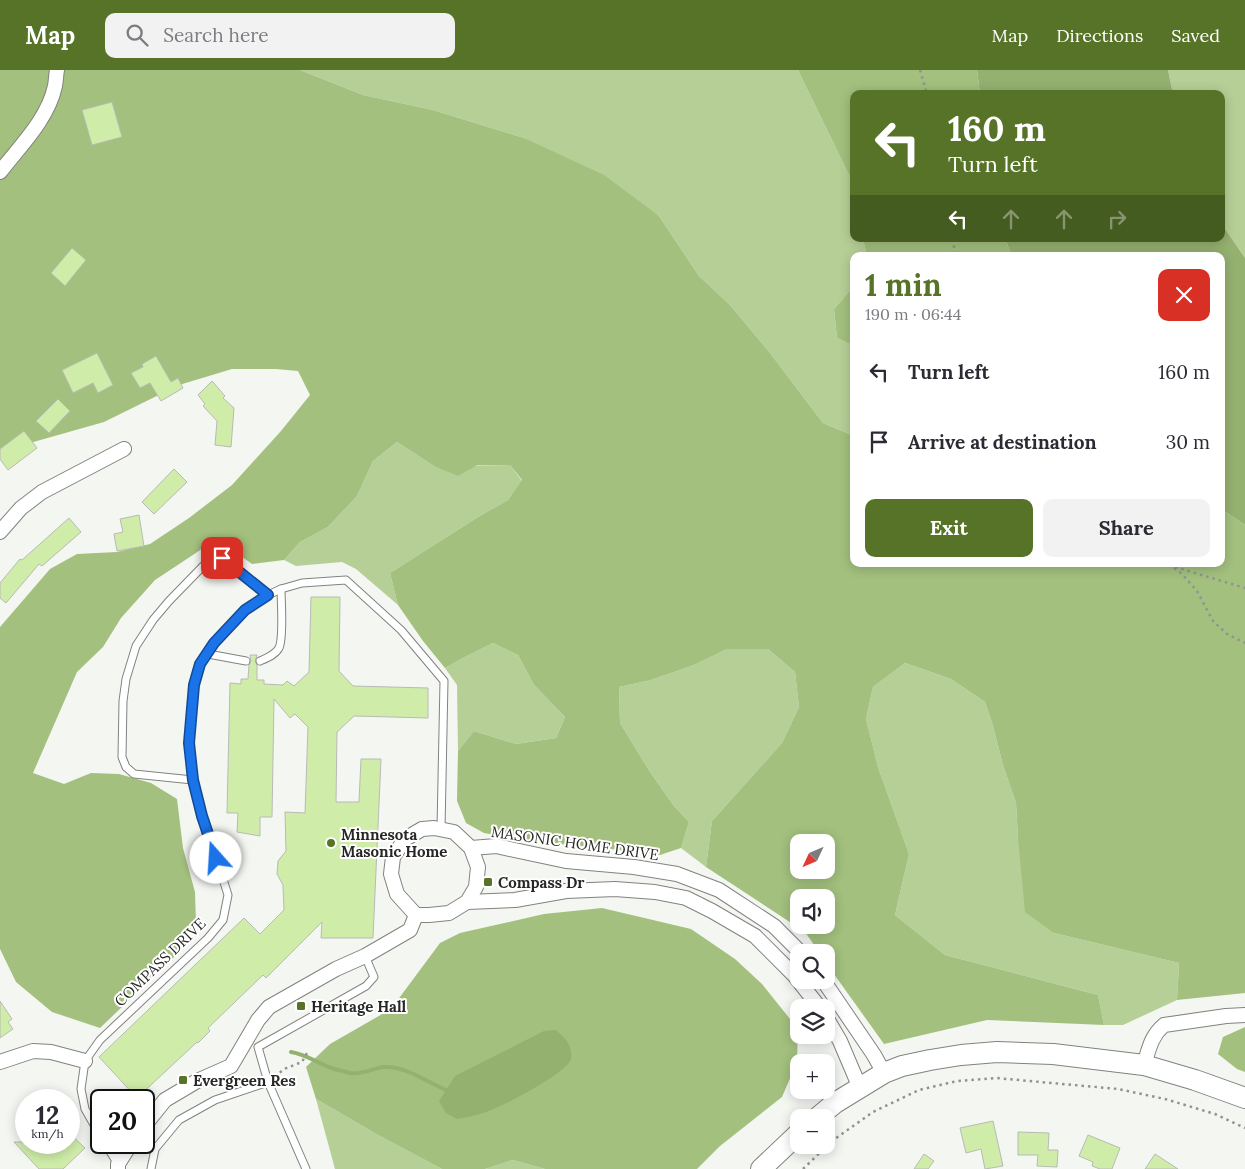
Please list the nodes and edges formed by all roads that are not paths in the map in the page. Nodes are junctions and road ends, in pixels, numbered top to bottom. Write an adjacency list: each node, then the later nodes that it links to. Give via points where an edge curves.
1 (57, 70): 2 (street, via 47,109)
2 (0, 172)
3 (124, 449): 4 (street, via 42,492 21,508)
4 (0, 532)
5 (281, 589): 6 (lane, COMPASS DRIVE); 9 (lane, via 279,648); 11 (lane, COMPASS DRIVE, via 302,583 346,580 401,630 444,681)
6 (268, 595): 7 (lane, COMPASS DRIVE, via 245,610); 10 (lane, via 222,558 216,557 209,560 169,601 136,646 123,701 122,757 126,768 134,774)
7 (208, 654): 8 (lane); 10 (lane, COMPASS DRIVE, via 200,664 194,685 189,743)
8 (246, 661)
9 (260, 661)
10 (193, 780): 22 (lane, COMPASS DRIVE, via 228,895 223,920 100,1040)
11 (441, 829): 12 (street, via 454,832); 14 (street, via 422,830 405,839 393,857 391,874 397,894)
12 (471, 848): 13 (street, via 478,867 476,887); 15 (street, MASONIC HOME DRIVE, via 496,846 566,861 677,874 719,890 774,926)
13 (467, 902): 14 (street, via 449,913); 18 (street, via 615,889 686,898 755,936)
14 (416, 914): 16 (street, via 410,930)
15 (792, 944)
16 (364, 956): 21 (street, via 269,1008 258,1020); 21 (lane, via 374,977 366,986)
17 (830, 989): 25 (street)
18 (813, 999)
19 (1245, 1015): 24 (street, via 1164,1025 1156,1031)
20 (835, 1032): 27 (street)
21 (253, 1042): 26 (lane); 30 (street, via 231,1066 165,1100)
22 (85, 1061): 23 (street, via 51,1052 32,1051); 31 (lane, COMPASS DRIVE, via 80,1089)
23 (0, 1062)
24 (1144, 1065): 25 (street, via 1053,1054 997,1052 930,1060); 28 (street)
25 (884, 1073): 27 (street)
26 (268, 1082): 36 (lane, via 215,1100 180,1120 155,1149); 37 (lane)
27 (860, 1088): 29 (street)
28 (1245, 1098)
29 (828, 1109)
30 (155, 1112)
31 (90, 1118)
32 (790, 1142): 38 (street)
33 (111, 1154): 35 (lane)
34 (125, 1154): 35 (street)
35 (118, 1167)
36 (151, 1169)
37 (306, 1169)
38 (761, 1169)

